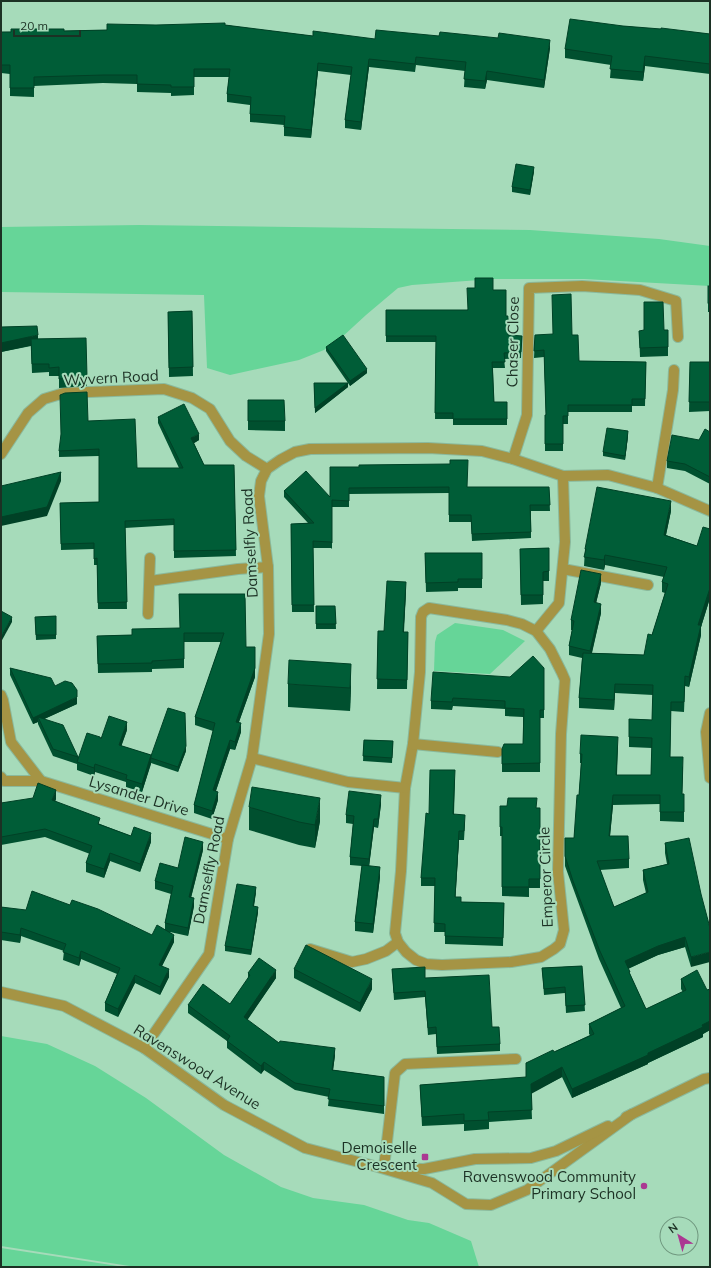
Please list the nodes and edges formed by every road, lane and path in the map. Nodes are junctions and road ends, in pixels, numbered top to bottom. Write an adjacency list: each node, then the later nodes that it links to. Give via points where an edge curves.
1 (678, 337): 4 (street, Chaser Close, via 676,301 640,290 582,286 529,288 527,415)
2 (674, 370): 7 (street)
3 (1, 454): 5 (street, Wyvern Road, via 28,413 44,399 64,393 164,390 192,398 210,409 230,441 246,456)
4 (513, 459): 5 (street, Damselfly Road, via 482,451 428,448 310,449 295,452); 6 (street, Damselfly Road)
5 (267, 469): 10 (street, Damselfly Road, via 261,481 259,496)
6 (563, 476): 7 (street, Damselfly Road, via 608,475); 11 (street)
7 (657, 488): 8 (street, Damselfly Road)
8 (710, 511)
9 (150, 558): 12 (street)
10 (268, 567): 12 (street); 20 (street, Damselfly Road, via 269,634)
11 (563, 569): 13 (street); 15 (street, via 559,603)
12 (150, 581): 14 (street)
13 (648, 585)
14 (148, 614)
15 (536, 631): 18 (street, Emperor Circle, via 507,620 429,608 423,612); 26 (street, Emperor Circle, via 550,649 565,680 561,734 558,872 564,930 560,944 541,957 511,962 442,965 426,964 416,960)
16 (1, 695): 23 (street, via 11,742)
17 (710, 713): 22 (street, via 706,732)
18 (414, 744): 19 (street); 24 (street, Emperor Circle)
19 (498, 752)
20 (252, 758): 24 (street, via 348,782); 25 (street, Damselfly Road)
21 (1, 777): 23 (street, Lysander Drive, via 4,781)
22 (710, 778)
23 (41, 781): 25 (street, Lysander Drive)
24 (405, 788): 26 (street, Emperor Circle, via 395,932)
25 (228, 839): 29 (street, Damselfly Road, via 209,954)
26 (398, 942): 27 (street, via 386,951 352,962)
27 (310, 949)
28 (1, 992): 29 (street, Ravenswood Avenue, via 64,1006)
29 (144, 1048): 33 (street, Ravenswood Avenue, via 224,1105 305,1148)
30 (516, 1059): 33 (street, via 405,1064 394,1073)
31 (710, 1078): 32 (street, Ravenswood Avenue)
32 (632, 1114): 33 (street, Ravenswood Avenue, via 556,1151 531,1158 475,1159 424,1169); 33 (street, Ravenswood Avenue, via 527,1190 491,1205 466,1204 432,1183)
33 (381, 1167)

